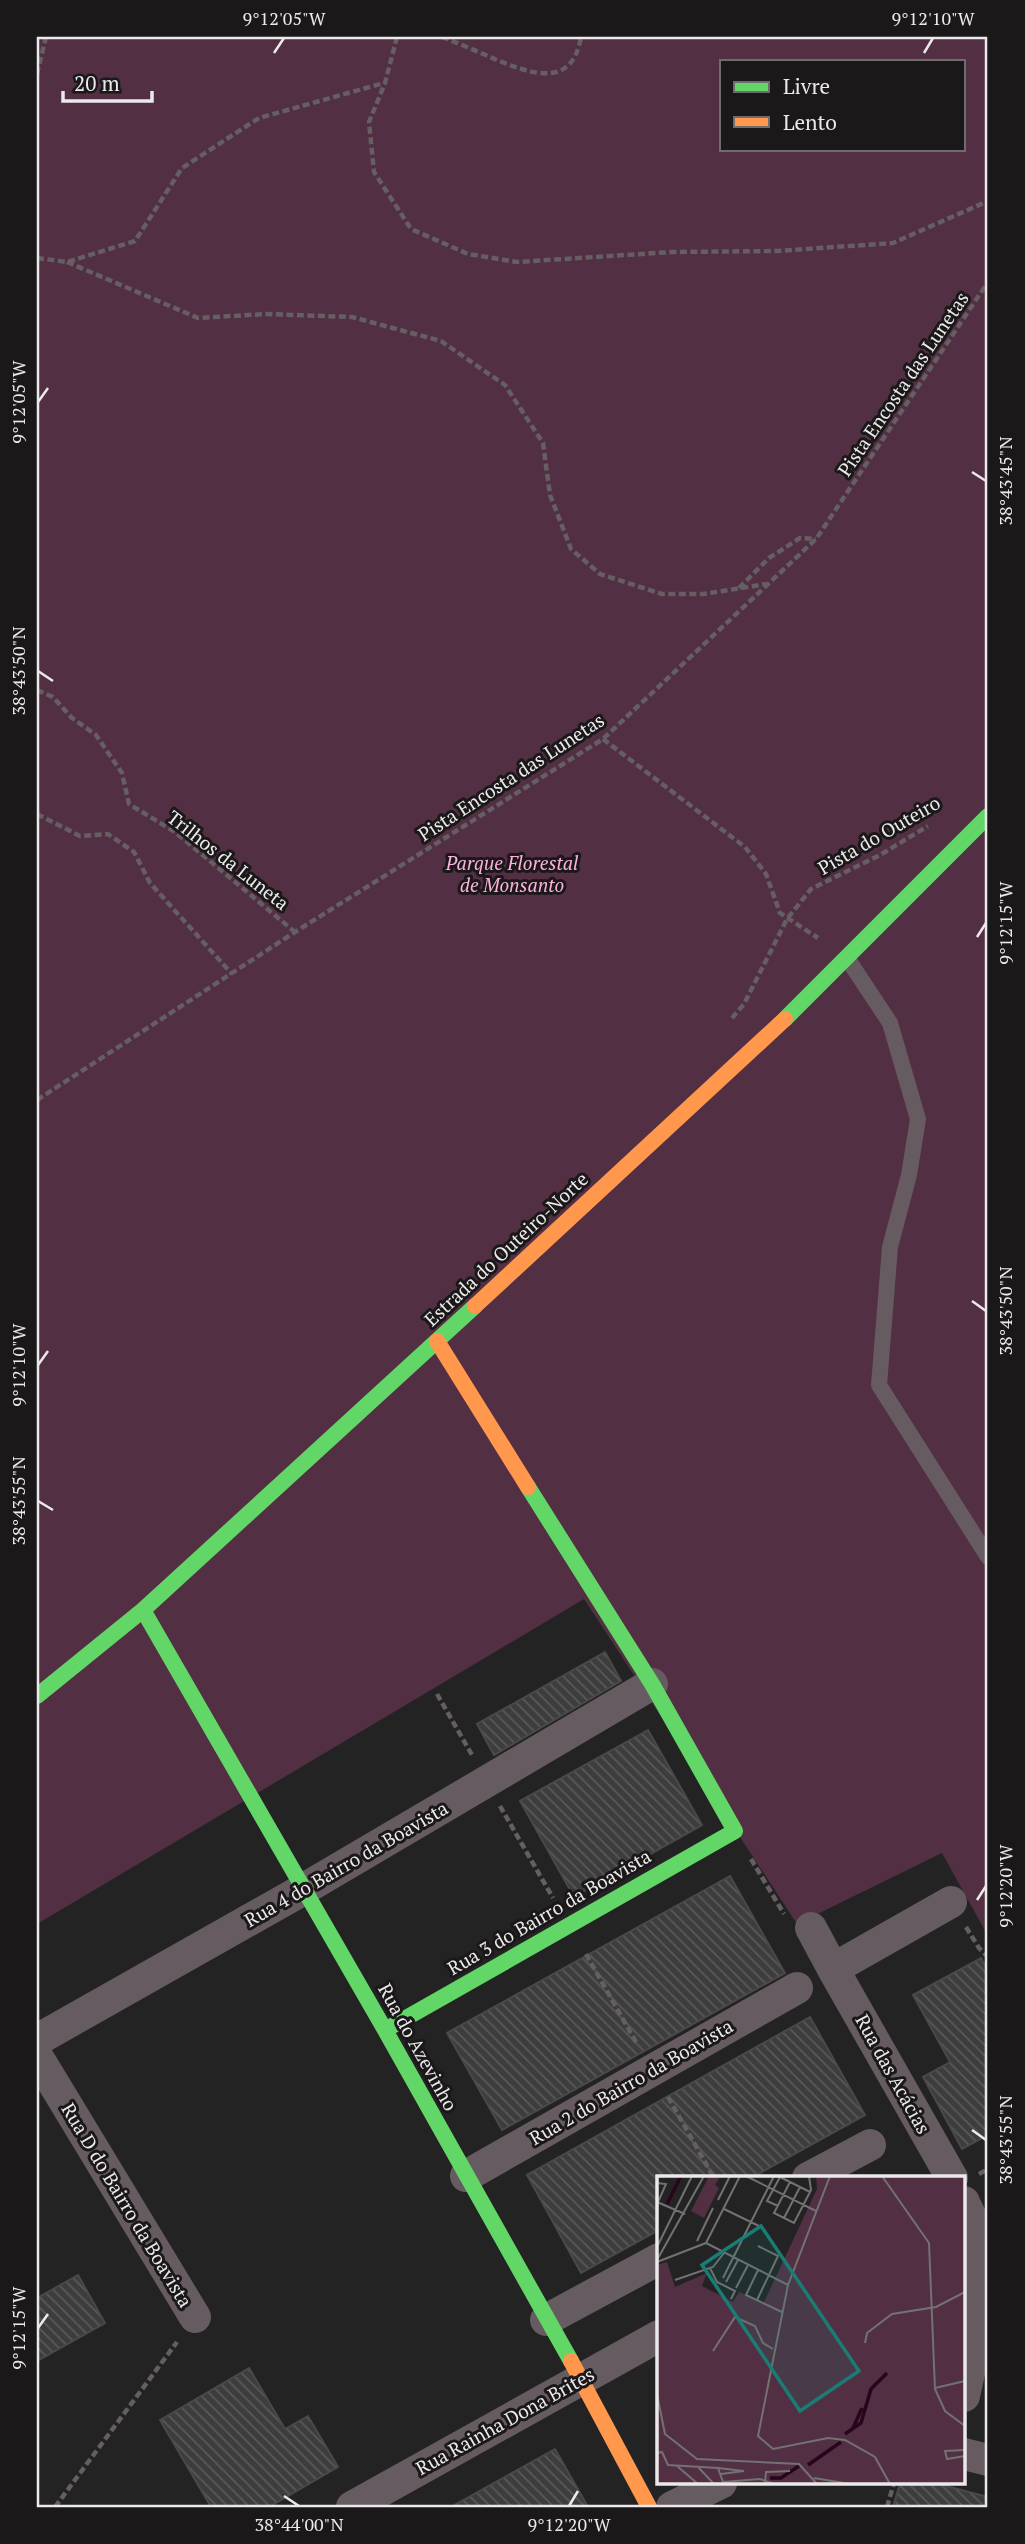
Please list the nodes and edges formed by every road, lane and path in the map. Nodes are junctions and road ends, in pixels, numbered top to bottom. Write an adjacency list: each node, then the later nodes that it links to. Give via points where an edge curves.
1 (46, 37): 5 (path)
2 (397, 37): 6 (path)
3 (442, 37): 4 (path, via 542,75 570,63)
4 (581, 37)
5 (37, 74)
6 (384, 83): 7 (path, via 369,122 374,172 411,229 468,254 517,262 893,243); 9 (path, via 258,118 182,168 135,241)
7 (988, 201)
8 (37, 258): 9 (path)
9 (67, 262): 13 (path, via 198,318 266,314 352,317 441,341 505,385 543,443 550,495 571,550 600,574 662,594)
10 (988, 282): 11 (path, Pista Encosta das Lunetas)
11 (816, 539): 12 (path, Pista Encosta das Lunetas); 13 (path, via 800,538 769,558)
12 (768, 584): 13 (path); 15 (path, Pista Encosta das Lunetas)
13 (738, 589)
14 (37, 690): 19 (path, Trilhos da Luneta, via 53,697 72,718 96,734 122,773 129,804 175,832)
15 (603, 738): 18 (path, Pista do Outeiro, via 745,847 766,874 780,913 787,919 811,889); 19 (path, Pista Encosta das Lunetas)
16 (37, 814): 21 (path, via 80,835 108,834 134,852 150,883)
17 (988, 816): 20 (street, Estrada do Outeiro-Norte)
18 (937, 820)
19 (295, 932): 21 (path, Pista Encosta das Lunetas)
20 (846, 958): 23 (street, Estrada do Outeiro-Norte); 24 (lane, via 890,1023 918,1119 890,1247 879,1385)
21 (232, 974): 22 (path, Pista Encosta das Lunetas)
22 (37, 1100)
23 (437, 1341): 25 (street, Estrada do Outeiro-Norte); 26 (street)
24 (988, 1558)
25 (143, 1610): 27 (street, Estrada do Outeiro-Norte); 29 (street, Rua do Azevinho)
26 (652, 1684): 28 (street); 29 (street, Rua 4 do Bairro da Boavista)
27 (37, 1696)
28 (734, 1831): 31 (path, via 796,1935); 34 (street, Rua 3 do Bairro da Boavista)
29 (304, 1889): 34 (street, Rua do Azevinho); 35 (street, Rua 4 do Bairro da Boavista)
30 (951, 1902): 32 (street)
31 (811, 1928): 32 (street, Rua das Acácias)
32 (833, 1969): 40 (street, Rua das Acácias)
33 (797, 1988): 38 (street, Rua 2 do Bairro da Boavista)
34 (384, 2030): 38 (street, Rua do Azevinho)
35 (37, 2040)
36 (37, 2056): 43 (street, Rua D do Bairro da Boavista)
37 (870, 2145): 39 (street)
38 (466, 2176): 44 (street, Rua do Azevinho)
39 (812, 2176)
40 (951, 2176)
41 (965, 2204): 47 (street, via 975,2226 981,2276 977,2339)
42 (657, 2260): 44 (street)
43 (195, 2317): 52 (path)
44 (546, 2320): 46 (street, Rua do Azevinho)
45 (657, 2337): 46 (street, Rua Rainha Dona Brites)
46 (581, 2379): 53 (street, Rua Rainha Dona Brites); 54 (street, Rua do Azevinho)
47 (965, 2392)
48 (965, 2454): 49 (street)
49 (988, 2460)
50 (719, 2484): 55 (street)
51 (894, 2484): 56 (path)
52 (55, 2507)
53 (352, 2507)
54 (649, 2507)
55 (671, 2507)
56 (887, 2507)

